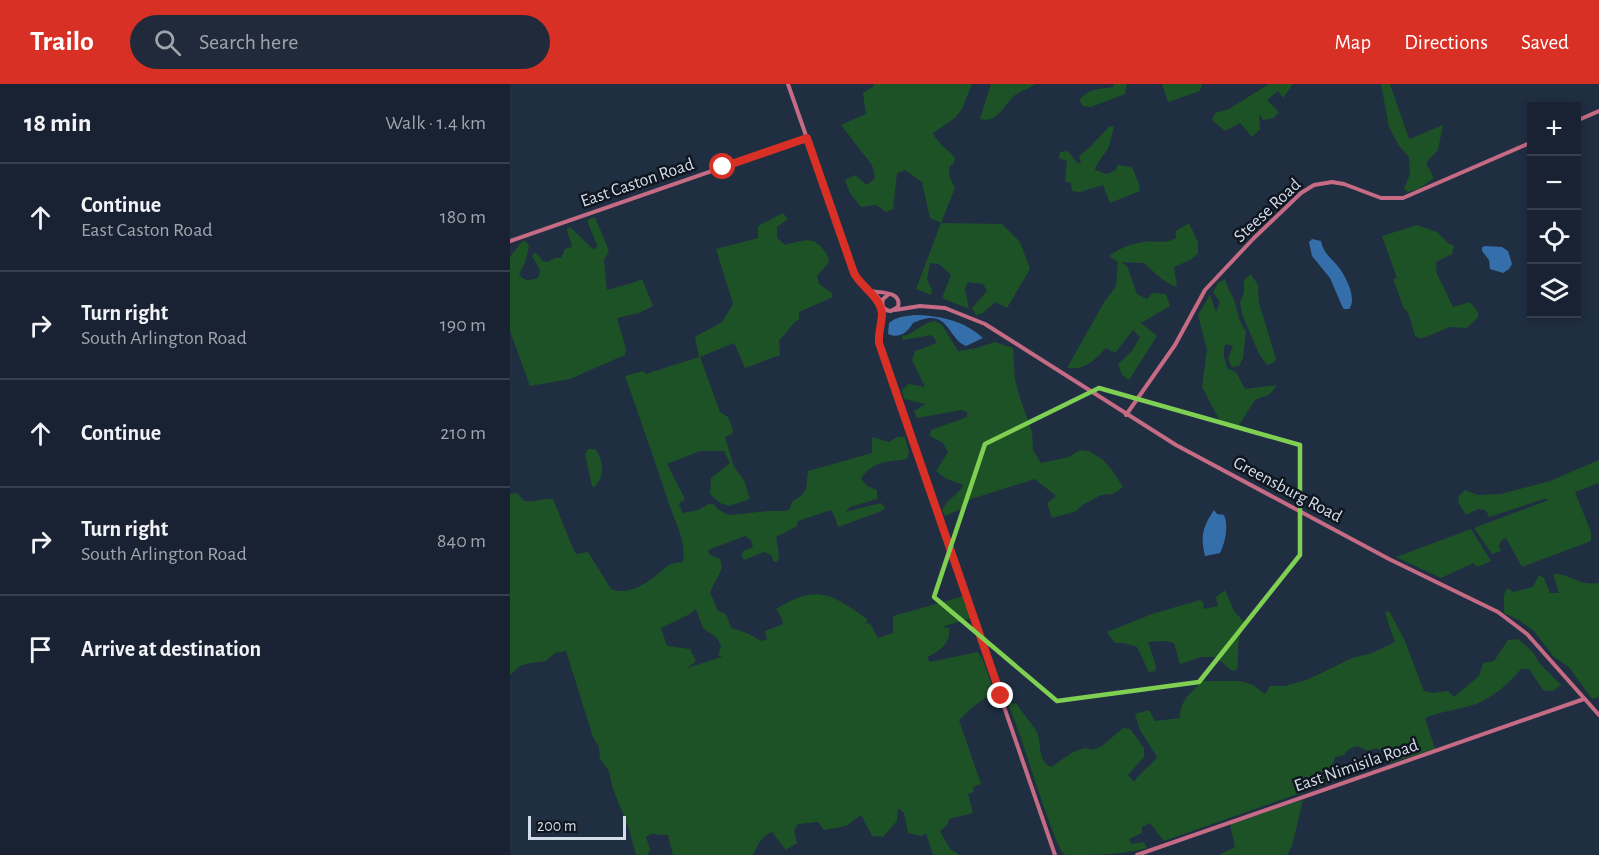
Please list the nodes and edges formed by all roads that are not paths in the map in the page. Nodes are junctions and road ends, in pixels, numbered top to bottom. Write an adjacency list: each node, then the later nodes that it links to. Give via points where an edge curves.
1 (788, 84): 4 (street)
2 (1599, 111): 3 (street)
3 (1581, 119)
4 (807, 138): 6 (street, East Caston Road); 7 (street, via 854,273)
5 (1527, 144): 15 (street, Steese Road, via 1402,198 1381,198 1332,182 1306,189 1205,290 1175,345)
6 (510, 241)
7 (872, 291): 8 (street); 10 (street); 13 (street)
8 (889, 294): 9 (street); 10 (street)
9 (899, 300): 11 (street); 12 (street)
10 (882, 304): 12 (street, via 885,310); 13 (street)
11 (910, 307): 12 (street); 15 (street, Greensburg Road, via 945,308 993,329)
12 (893, 311): 14 (street)
13 (882, 312): 14 (street)
14 (882, 319): 18 (street, via 879,343)
15 (1126, 415): 16 (street, Greensburg Road, via 1368,548 1505,616 1535,642)
16 (1584, 699): 17 (street, Greensburg Road); 19 (street, East Nimisila Road)
17 (1599, 715)
18 (1055, 855)
19 (1137, 855)

